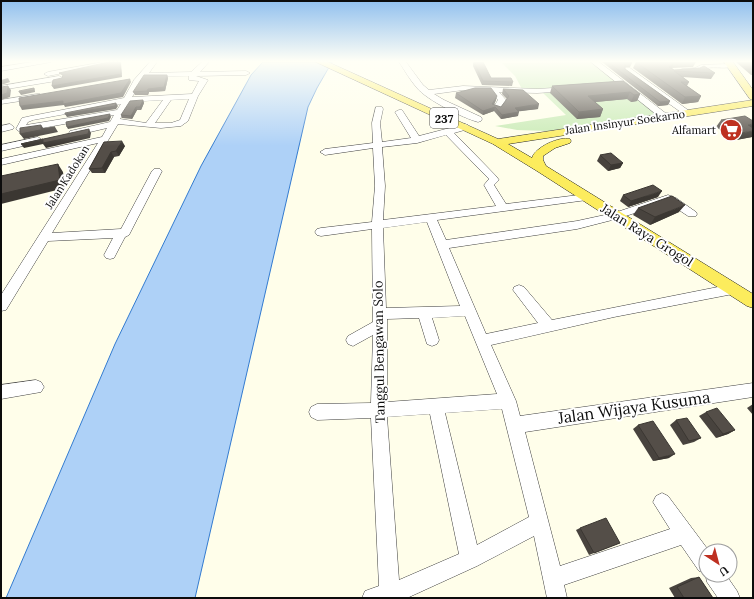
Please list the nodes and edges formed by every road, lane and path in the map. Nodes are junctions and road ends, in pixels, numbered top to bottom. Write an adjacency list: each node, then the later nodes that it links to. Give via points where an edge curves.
1 (134, 90): 16 (street, Jalan Kadokan)
2 (198, 90): 14 (street)
3 (423, 90): 12 (street)
4 (450, 90): 12 (street)
5 (494, 90): 20 (street, via 502,100)
6 (522, 90): 11 (street)
7 (551, 90): 11 (street)
8 (629, 90): 27 (street)
9 (652, 90): 25 (street)
10 (393, 91): 31 (main road, 237); 33 (main road, 237)
11 (537, 91): 17 (street)
12 (427, 93): 26 (street)
13 (46, 94): 18 (street)
14 (194, 96): 15 (street); 30 (street, via 182,124)
15 (169, 97): 16 (street); 30 (street)
16 (128, 100): 22 (street, Jalan Kadokan); 29 (street, via 28,119 20,129)
17 (547, 100)
18 (1, 102)
19 (753, 103): 25 (main road, Jalan Insinyur Soekarno)
20 (497, 108)
21 (379, 110): 39 (street, Tanggul Bengawan Solo, via 376,124)
22 (120, 112): 28 (street, Jalan Kadokan); 29 (street)
23 (399, 112): 37 (street)
24 (753, 112): 25 (main road, Jalan Insinyur Soekarno)
25 (685, 118): 27 (main road, Jalan Insinyur Soekarno)
26 (478, 119)
27 (665, 119): 33 (main road, Jalan Insinyur Soekarno, via 524,136); 38 (main road, Jalan Insinyur Soekarno)
28 (114, 123): 30 (street); 34 (street); 36 (street, Jalan Kadokan)
29 (48, 125): 35 (street)
30 (149, 125)
31 (465, 127): 32 (street); 33 (main road, 237)
32 (449, 133): 37 (street); 48 (street, via 493,178 489,185)
33 (496, 134): 41 (main road, Jalan Raya Grogol)
34 (63, 135)
35 (44, 139): 40 (street); 43 (street)
36 (105, 139): 43 (street); 55 (street, Jalan Kadokan, via 55,211)
37 (417, 140): 39 (street)
38 (566, 141): 41 (main road, Jalan Insinyur Soekarno); 45 (main road, via 551,146 538,155 537,160)
39 (378, 145): 42 (street); 52 (street, Tanggul Bengawan Solo, via 380,186)
40 (1, 148)
41 (510, 149): 45 (main road, Jalan Raya Grogol)
42 (326, 152)
43 (34, 155): 44 (street)
44 (1, 162)
45 (541, 168): 47 (main road, Jalan Raya Grogol)
46 (158, 171): 54 (street, via 128,230)
47 (587, 197): 48 (street); 50 (main road, Jalan Raya Grogol)
48 (503, 209): 51 (street)
49 (692, 214): 50 (street, via 668,198)
50 (616, 216): 56 (street, via 557,229); 58 (main road, Jalan Raya Grogol)
51 (431, 219): 52 (street); 56 (street)
52 (377, 226): 53 (street); 64 (street, Tanggul Bengawan Solo)
53 (322, 232)
54 (121, 234): 55 (street); 57 (street)
55 (44, 237): 61 (street, Jalan Kadokan)
56 (442, 245): 62 (street)
57 (110, 255)
58 (733, 289): 60 (main road, Jalan Raya Grogol); 65 (street)
59 (518, 290): 65 (street)
60 (753, 302)
61 (1, 306)
62 (469, 312): 63 (street); 68 (street)
63 (424, 313): 64 (street); 67 (street)
64 (379, 319): 66 (street); 74 (street, Tanggul Bengawan Solo)
65 (549, 327): 68 (street)
66 (353, 340)
67 (432, 340)
68 (483, 341): 72 (street)
69 (36, 388): 71 (street)
70 (753, 390): 76 (street, Jalan Wijaya Kusuma)
71 (1, 392)
72 (508, 401): 73 (street); 76 (street)
73 (436, 407): 74 (street); 81 (street)
74 (379, 410): 75 (street); 84 (street, Tanggul Bengawan Solo)
75 (317, 412)
76 (516, 425): 78 (street)
77 (662, 502): 79 (street)
78 (540, 522): 81 (street); 82 (street)
79 (684, 534): 80 (street); 82 (street)
80 (698, 553)
81 (470, 559): 84 (street)
82 (552, 579): 85 (street)
83 (720, 583): 86 (street)
84 (381, 597)
85 (557, 598)
86 (730, 598)

